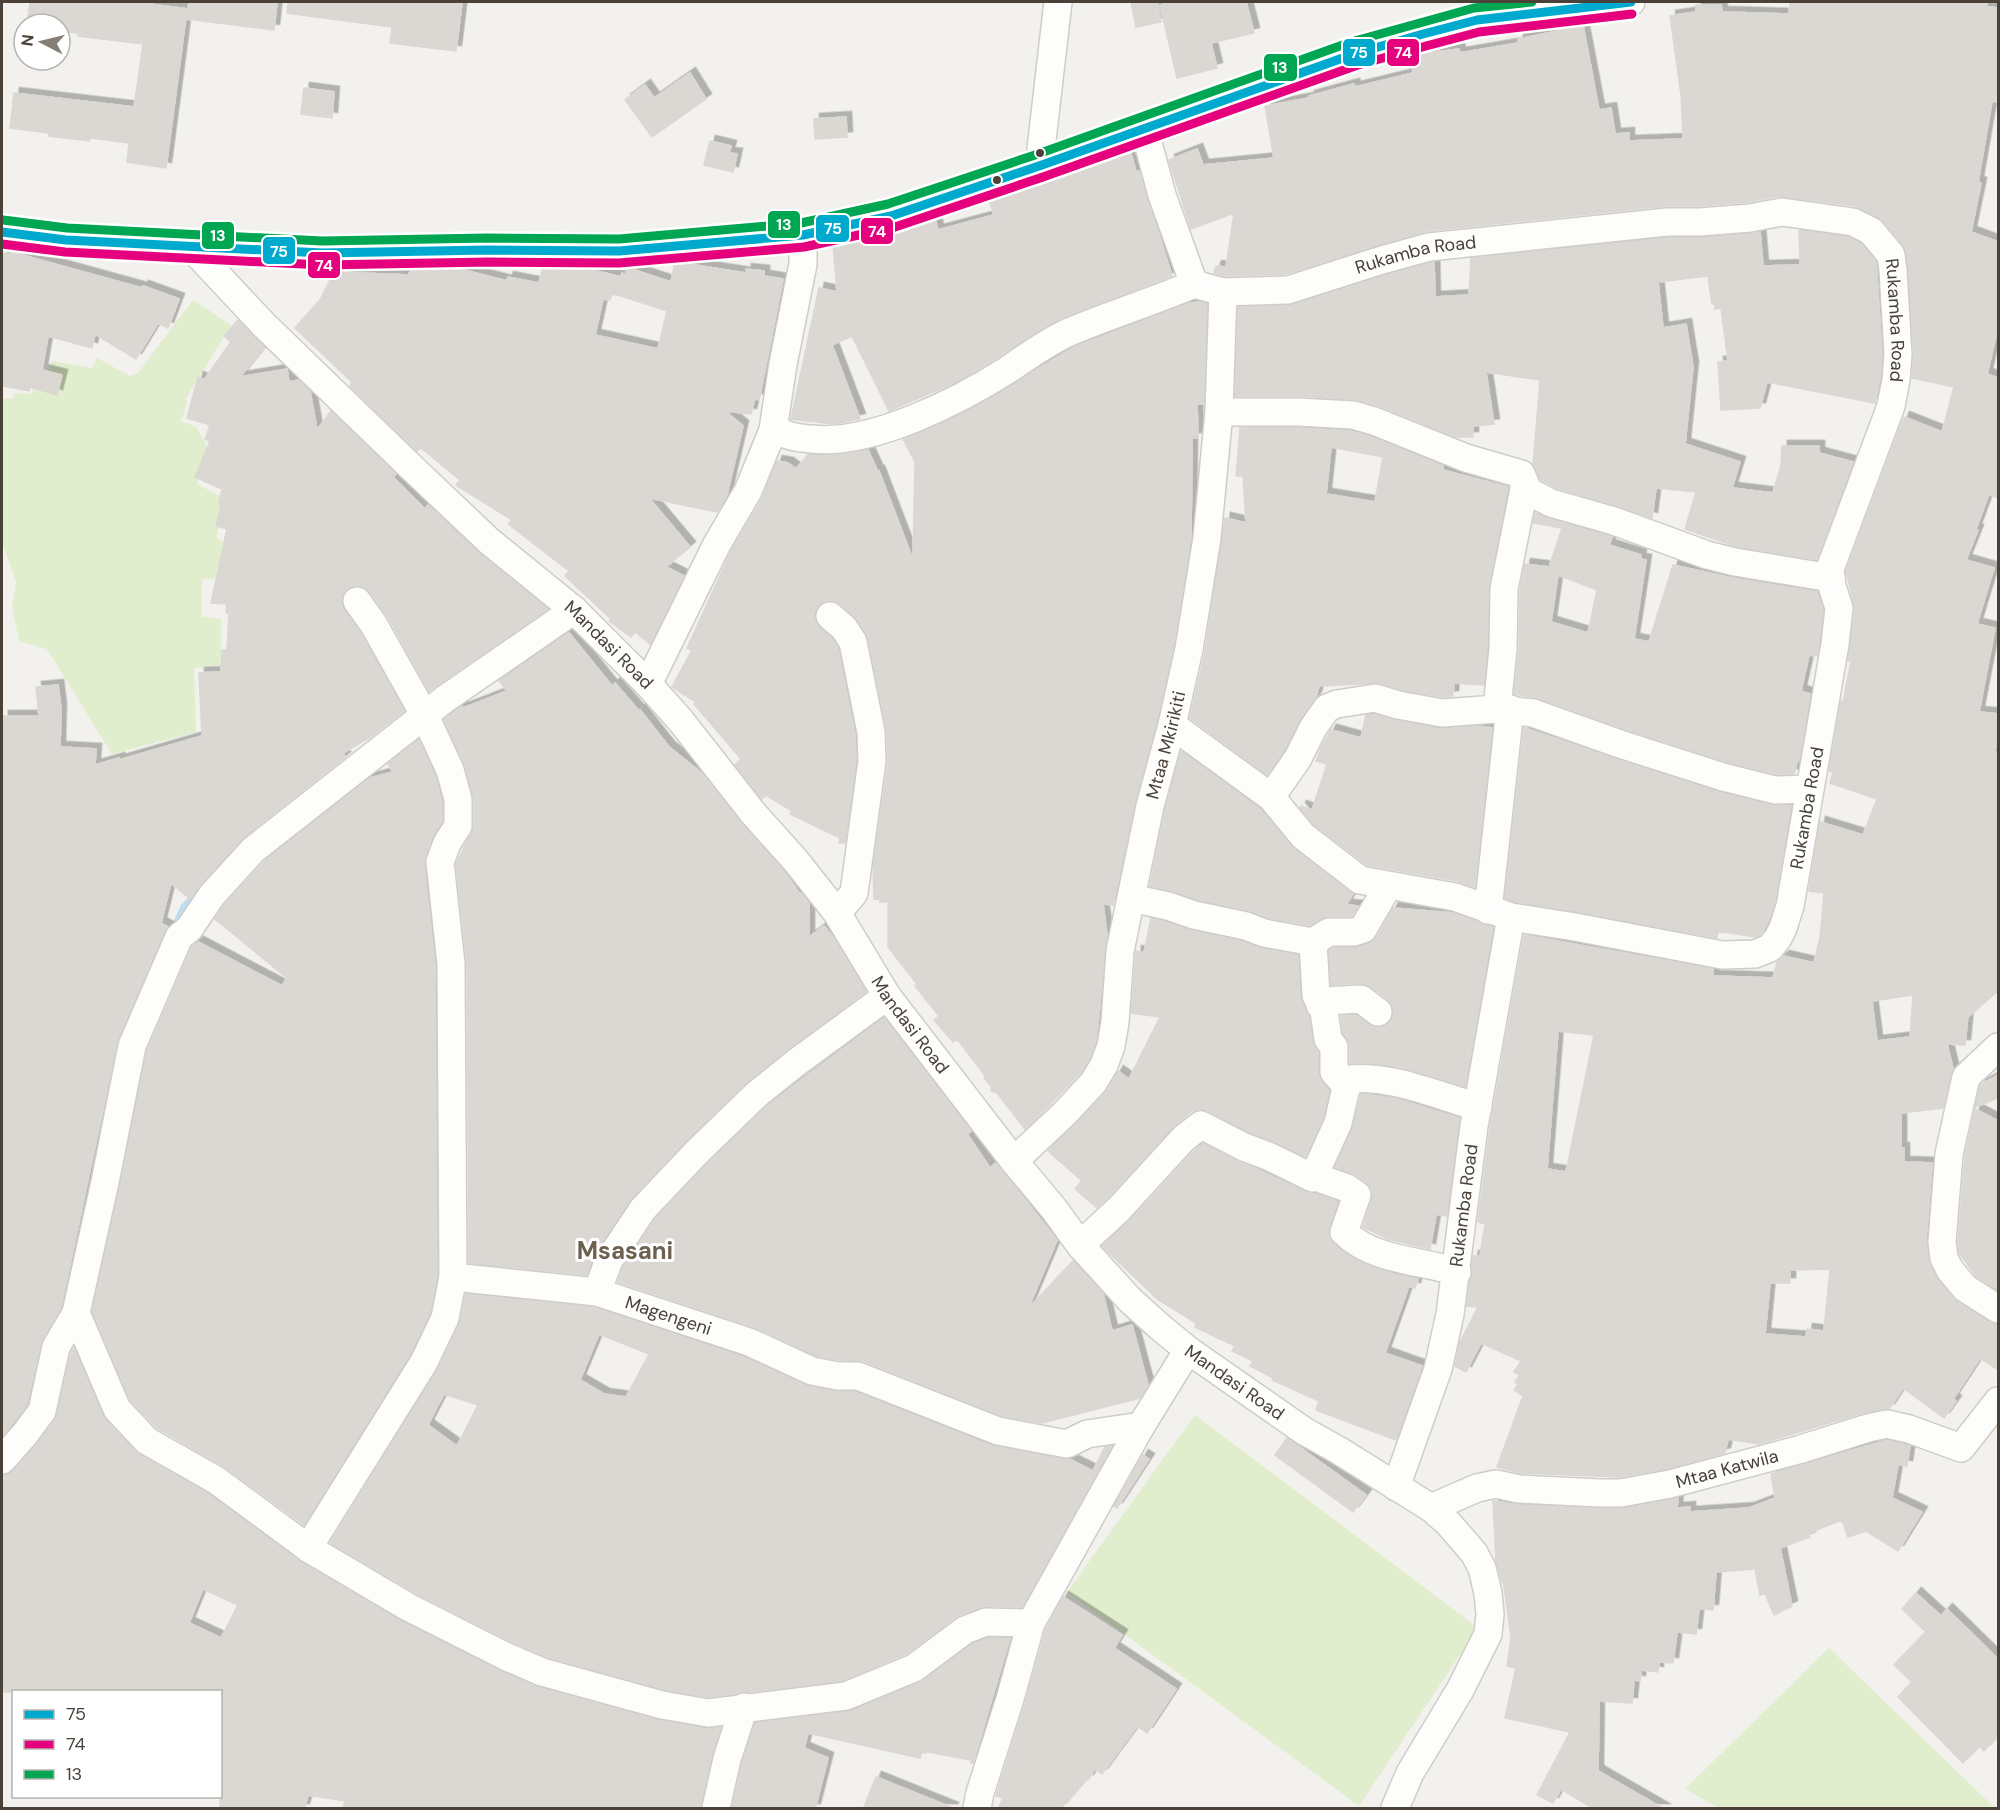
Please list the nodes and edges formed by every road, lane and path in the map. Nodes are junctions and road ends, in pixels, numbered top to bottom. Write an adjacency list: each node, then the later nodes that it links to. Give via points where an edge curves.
1 (1058, 2): 4 (street)
2 (1632, 2): 3 (street, via 1477,20 1354,54)
3 (1144, 128): 4 (street); 8 (street, via 1162,195)
4 (1039, 166): 6 (street, via 891,216)
5 (2, 232): 7 (street, via 66,240)
6 (803, 235): 7 (street, via 619,251 321,253); 11 (street, via 803,264)
7 (190, 246): 15 (street, Mandasi Road, via 264,326 489,541)
8 (1194, 284): 9 (street, Rukamba Road); 11 (street, via 1067,333 954,401 865,435 824,441)
9 (1223, 292): 10 (street, Mtaa Mkirikiti); 13 (street, Rukamba Road, via 1288,290 1429,247 1782,212 1853,222 1871,231 1891,255 1898,354 1888,417 1832,562)
10 (1219, 412): 12 (street, via 1362,417 1466,458 1521,474); 20 (street, Mtaa Mkirikiti, via 1208,538)
11 (773, 430): 17 (street, via 748,491 717,544)
12 (1524, 489): 13 (street, via 1551,503 1707,555); 18 (street, via 1504,589)
13 (1831, 578): 21 (street, Rukamba Road, via 1838,601 1838,620)
14 (357, 601): 19 (street)
15 (574, 609): 17 (street, Mandasi Road); 19 (street)
16 (830, 616): 25 (street, via 853,642 871,732 872,761 854,893)
17 (648, 684): 25 (street, Mandasi Road)
18 (1504, 709): 21 (street, via 1533,713 1732,780 1776,790); 22 (street, via 1442,713 1375,698 1337,704 1327,708 1317,721); 26 (street)
19 (425, 716): 38 (street, via 450,770 458,799 458,826 440,862 450,964); 41 (street, via 253,850 179,937 132,1046)
20 (1172, 726): 22 (street, Rukamba Road); 24 (street, Mtaa Mkirikiti)
21 (1809, 789): 26 (street, Rukamba Road, via 1790,906 1783,928 1770,948 1755,954 1722,955)
22 (1271, 797): 23 (street, Rukamba Road, via 1303,836 1350,873 1360,880)
23 (1388, 886): 26 (street, Rukamba Road, via 1455,897); 27 (street, via 1363,929 1329,932)
24 (1131, 898): 27 (street); 34 (street, Mtaa Mkirikiti, via 1120,951 1115,1022 1104,1065 1064,1114)
25 (837, 913): 28 (street, Mandasi Road)
26 (1499, 914): 33 (street, Rukamba Road)
27 (1313, 942): 29 (street)
28 (887, 996): 34 (street, Mandasi Road); 39 (street, via 757,1094 689,1160 643,1209 609,1260)
29 (1320, 1005): 30 (street, via 1323,1001 1360,999); 32 (street, via 1328,1039 1334,1047 1334,1072)
30 (1378, 1012)
31 (1998, 1047): 40 (street, via 1966,1077 1949,1154 1942,1242 1950,1270 1965,1288)
32 (1347, 1087): 33 (street, via 1348,1079 1374,1078); 36 (street, via 1338,1123 1313,1178 1201,1125 1184,1137 1119,1209)
33 (1478, 1107): 37 (street, Rukamba Road)
34 (1014, 1161): 36 (street, Mandasi Road)
35 (1324, 1180): 37 (street, via 1358,1196 1344,1232 1349,1237 1380,1254)
36 (1080, 1245): 42 (street, Mandasi Road, via 1130,1300)
37 (1457, 1272): 46 (street, Rukamba Road, via 1438,1369)
38 (453, 1276): 39 (street, Magengeni); 48 (street, via 444,1318 424,1362)
39 (597, 1292): 44 (street, Magengeni, via 749,1342 812,1371 858,1376 998,1431 1067,1444 1087,1434)
40 (1998, 1309)
41 (76, 1313): 45 (street, via 56,1347 42,1411); 48 (street, via 117,1409 147,1441 216,1480)
42 (1188, 1350): 44 (street); 46 (street, Mandasi Road, via 1304,1431)
43 (1998, 1401): 47 (street, Mtaa Katwila, via 1961,1448 1887,1424 1670,1484 1621,1493 1496,1485 1477,1488)
44 (1141, 1426): 49 (street)
45 (2, 1461)
46 (1396, 1487): 47 (street, Mandasi Road)
47 (1431, 1508): 53 (street, Mandasi Road, via 1464,1541 1482,1568 1489,1603 1488,1634 1410,1773)
48 (308, 1548): 50 (street, via 408,1607 542,1671 672,1707 708,1713)
49 (1031, 1623): 50 (street, via 986,1622 965,1630 914,1668 846,1696); 52 (street)
50 (744, 1707): 51 (street)
51 (716, 1809)
52 (977, 1809)
53 (1395, 1809)

